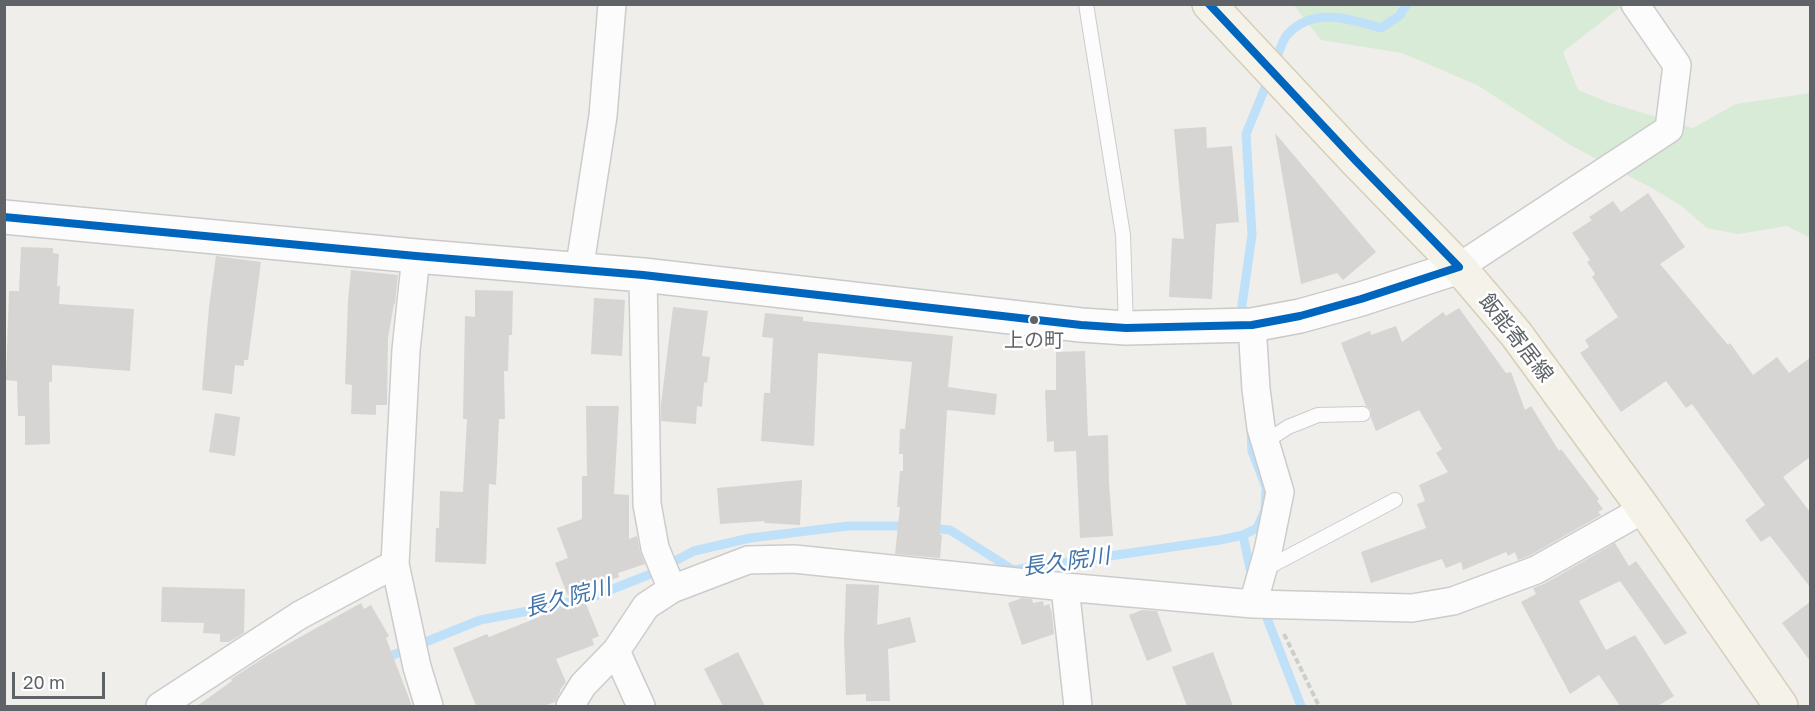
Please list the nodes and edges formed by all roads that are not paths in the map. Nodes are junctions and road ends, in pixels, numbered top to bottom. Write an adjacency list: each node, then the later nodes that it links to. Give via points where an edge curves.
1 (612, 4): 8 (street, via 603,116)
2 (1086, 4): 11 (lane, via 1124,235)
3 (1209, 4): 7 (main road, 飯能寄居線)
4 (1635, 4): 7 (street, via 1677,65 1669,129)
5 (4, 217): 6 (main road)
6 (416, 256): 8 (main road); 16 (street, via 406,350)
7 (1459, 267): 10 (main road, via 1300,316); 15 (main road, 飯能寄居線, via 1516,334)
8 (579, 271): 9 (main road)
9 (643, 275): 11 (main road); 18 (street, via 647,504 655,548)
10 (1252, 325): 11 (main road); 13 (street, via 1256,389)
11 (1126, 328)
12 (1363, 414): 13 (lane, via 1318,415)
13 (1265, 442): 17 (street, via 1281,492)
14 (1395, 500): 17 (lane)
15 (1644, 509): 20 (street, via 1536,570 1452,601 1412,608); 27 (main road, 飯能寄居線)
16 (395, 564): 22 (street, via 300,615); 23 (street)
17 (1262, 570): 20 (street)
18 (670, 586): 19 (street, via 748,560 794,559); 21 (street, via 646,606)
19 (1065, 587): 20 (street); 26 (street)
20 (1262, 604)
21 (616, 651): 24 (street, via 583,685); 25 (street)
22 (160, 706)
23 (429, 706)
24 (570, 706)
25 (641, 706)
26 (1078, 706)
27 (1780, 706)

